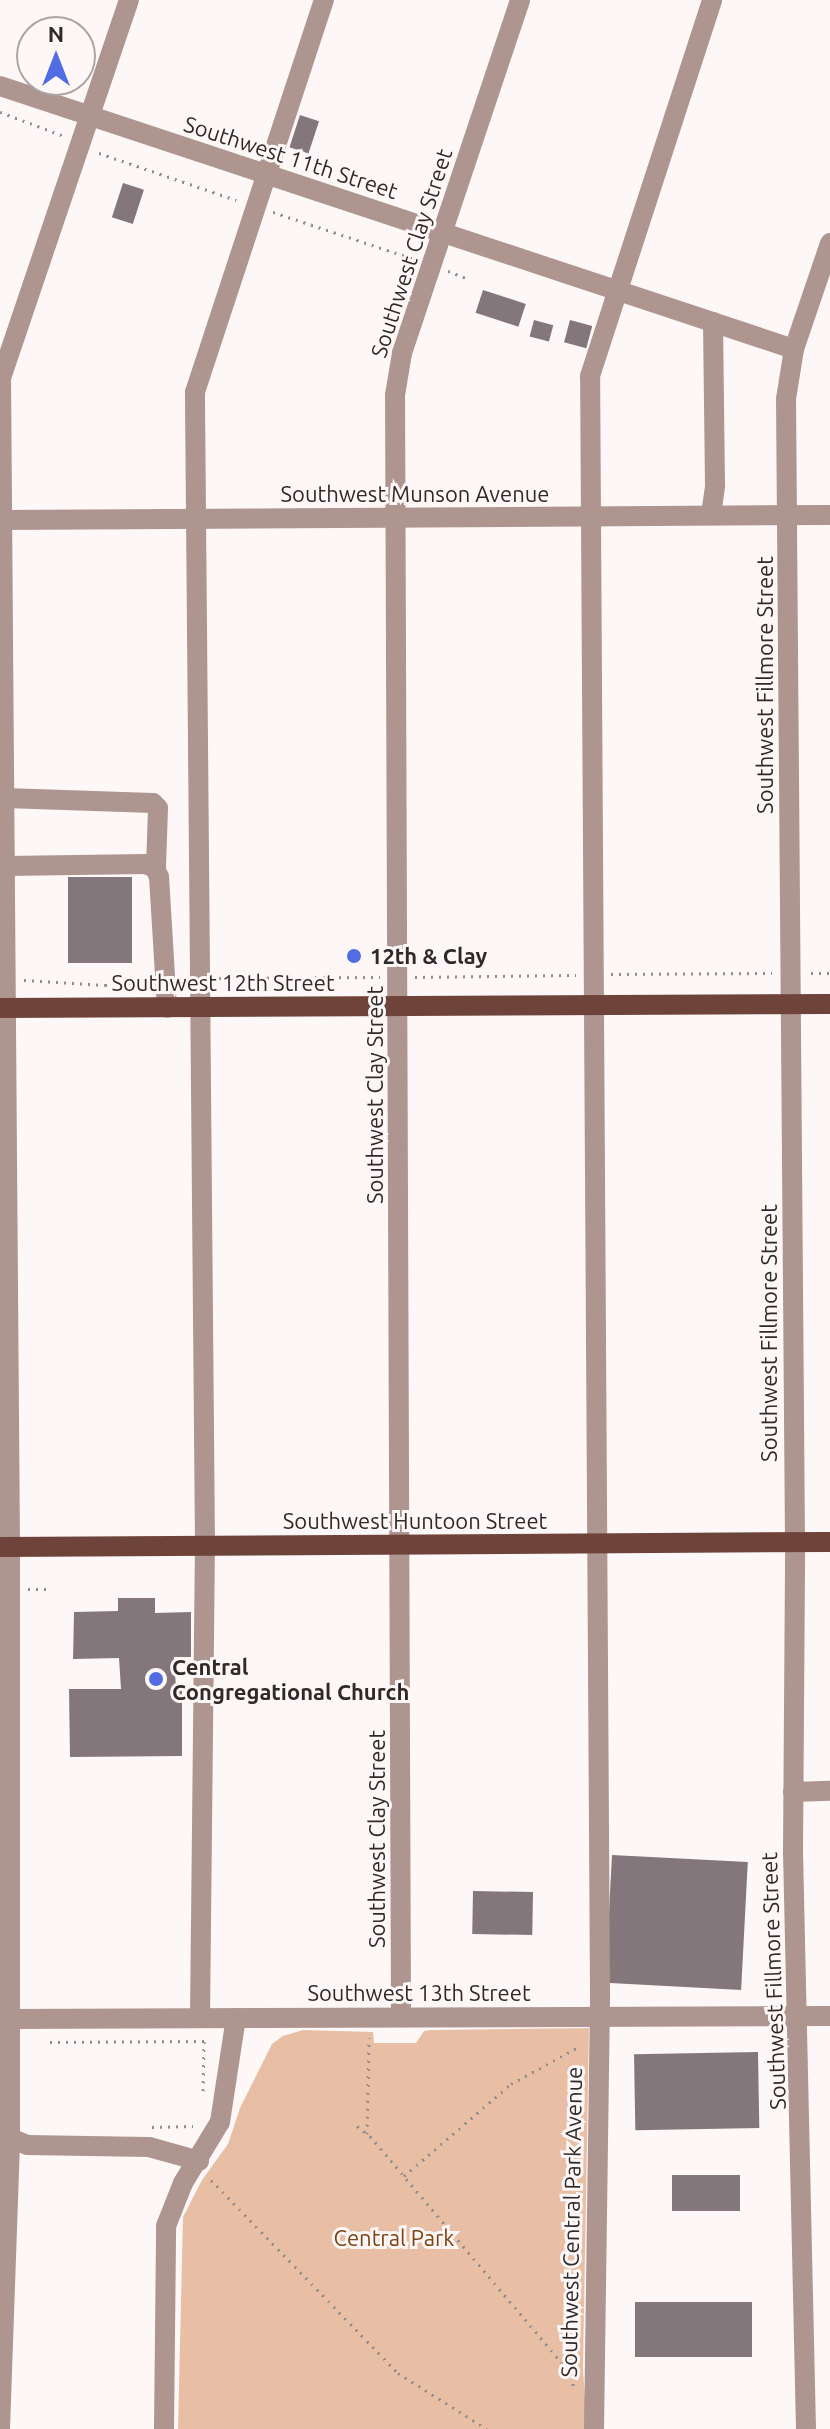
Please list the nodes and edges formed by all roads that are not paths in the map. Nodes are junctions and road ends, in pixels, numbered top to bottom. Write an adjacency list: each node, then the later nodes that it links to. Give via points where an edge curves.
1 (129, 0): 6 (street)
2 (324, 0): 7 (street)
3 (520, 0): 8 (street, Southwest Clay Street)
4 (712, 0): 10 (street, Southwest Central Park Avenue)
5 (0, 86): 6 (street, Southwest 11th Street)
6 (90, 116): 7 (street, Southwest 11th Street); 19 (street, via 1,378)
7 (266, 174): 8 (street, Southwest 11th Street); 18 (street, via 195,392)
8 (443, 233): 10 (street, Southwest 11th Street); 16 (street, Southwest Clay Street, via 397,376)
9 (830, 243): 12 (street, Southwest Fillmore Street)
10 (617, 291): 11 (street, Southwest 11th Street); 17 (street, Southwest Central Park Avenue, via 590,376)
11 (713, 322): 12 (street, Southwest 11th Street); 13 (street)
12 (794, 349): 14 (street, Southwest Fillmore Street, via 786,399)
13 (711, 515): 14 (street, Southwest Munson Avenue); 17 (street, Southwest Munson Avenue)
14 (789, 515): 15 (street, Southwest Munson Avenue); 24 (street, Southwest Fillmore Street)
15 (830, 515)
16 (395, 517): 17 (street, Southwest Munson Avenue); 18 (street, Southwest Munson Avenue); 26 (street, Southwest Clay Street)
17 (590, 517): 25 (street, Southwest Central Park Avenue)
18 (198, 519): 19 (street, Southwest Munson Avenue); 29 (street)
19 (1, 520): 20 (street)
20 (5, 798): 21 (street); 22 (street, via 153,803 158,808)
21 (6, 866): 22 (street, via 146,864); 27 (street)
22 (156, 869): 28 (street)
23 (830, 1004): 24 (main road, Southwest 12th Street)
24 (791, 1005): 25 (main road, Southwest 12th Street); 31 (street, Southwest Fillmore Street)
25 (595, 1006): 26 (main road, Southwest 12th Street); 33 (street, Southwest Central Park Avenue)
26 (399, 1007): 29 (main road, Southwest 12th Street); 34 (street, Southwest Clay Street)
27 (3, 1008): 28 (main road, Southwest 12th Street); 30 (street)
28 (167, 1008): 29 (main road, Southwest 12th Street)
29 (202, 1008): 35 (street)
30 (4, 1131): 36 (street)
31 (795, 1542): 32 (main road, Southwest Huntoon Street); 33 (main road, Southwest Huntoon Street); 39 (street, Southwest Fillmore Street)
32 (830, 1542)
33 (597, 1544): 34 (main road, Southwest Huntoon Street); 42 (street, Southwest Central Park Avenue)
34 (400, 1545): 35 (main road, Southwest Huntoon Street); 45 (street, Southwest Clay Street)
35 (205, 1546): 36 (main road, Southwest Huntoon Street); 46 (street)
36 (5, 1547): 37 (street)
37 (5, 1712): 40 (street)
38 (830, 1791): 39 (street)
39 (793, 1792): 43 (street, Southwest Fillmore Street)
40 (5, 1849): 41 (street)
41 (4, 1985): 48 (street)
42 (597, 2016): 43 (street, Southwest 13th Street); 45 (street, Southwest 13th Street); 53 (street, Southwest Central Park Avenue)
43 (799, 2016): 44 (street, Southwest 13th Street); 54 (street, Southwest Fillmore Street)
44 (830, 2016)
45 (401, 2017): 47 (street, Southwest 13th Street)
46 (200, 2018): 47 (street, Southwest 13th Street); 48 (street, Southwest 13th Street)
47 (236, 2018): 50 (street, via 220,2122)
48 (8, 2019): 49 (street)
49 (6, 2127): 50 (street, via 27,2145 149,2147); 51 (street)
50 (199, 2161): 52 (street, via 183,2183 166,2226)
51 (0, 2429)
52 (164, 2429)
53 (594, 2429)
54 (806, 2429)

